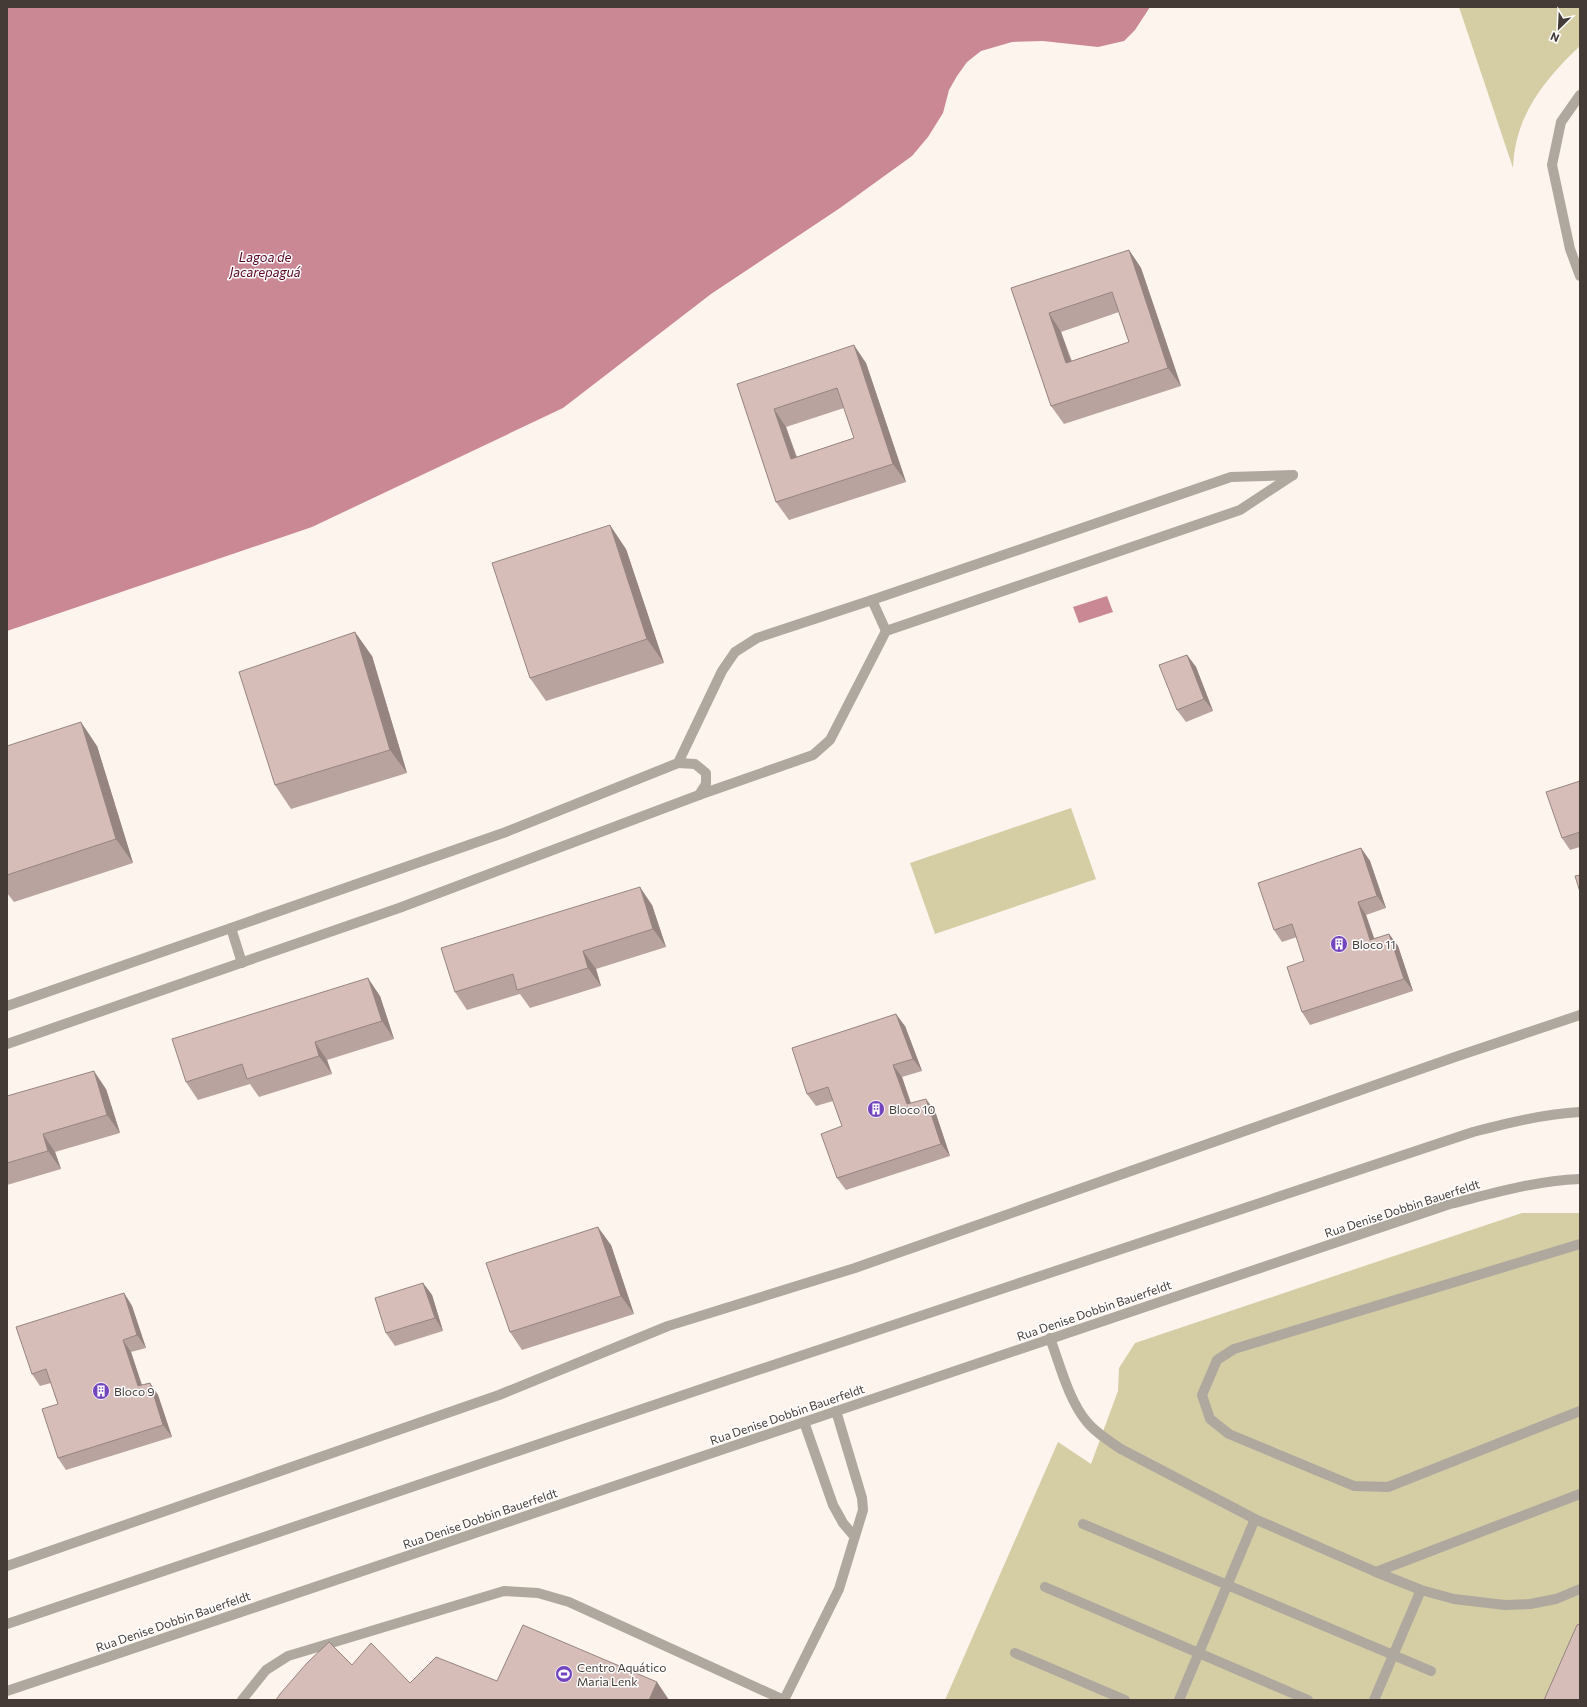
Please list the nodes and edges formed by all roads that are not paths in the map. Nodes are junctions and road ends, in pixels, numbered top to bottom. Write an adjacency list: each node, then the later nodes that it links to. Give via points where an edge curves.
1 (1580, 95): 2 (street, via 1561,122 1552,165 1570,249)
2 (1580, 276)
3 (872, 600): 4 (street); 4 (street, via 1231,477 1293,475 1240,510); 5 (street, via 757,638 735,652 722,671)
4 (886, 631): 6 (street, via 830,740 813,755)
5 (678, 763): 6 (street, via 695,764 706,773 706,784); 7 (street, via 506,832)
6 (699, 795): 8 (street, via 399,908)
7 (231, 928): 8 (street); 9 (street)
8 (242, 963): 11 (street)
9 (7, 1006)
10 (1580, 1015): 23 (street, via 855,1268 668,1326 499,1395)
11 (7, 1044)
12 (1580, 1112): 29 (street, via 1516,1121 1473,1132)
13 (1580, 1179): 15 (street, Rua Denise Dobbin Bauerfeldt, via 1551,1180 1450,1204)
14 (1580, 1244): 17 (street, via 1234,1349 1217,1360 1202,1396 1210,1419 1230,1434 1354,1486 1388,1487)
15 (1050, 1338): 16 (street, Rua Denise Dobbin Bauerfeldt); 20 (street, via 1077,1408 1103,1437 1121,1449)
16 (836, 1411): 18 (street, Rua Denise Dobbin Bauerfeldt); 22 (street, via 862,1498 863,1510)
17 (1580, 1411)
18 (804, 1422): 22 (street, via 833,1505); 34 (street, Rua Denise Dobbin Bauerfeldt)
19 (1580, 1494): 24 (street)
20 (1255, 1519): 24 (street); 25 (street)
21 (1083, 1524): 25 (street)
22 (854, 1536): 36 (street, via 839,1589)
23 (7, 1566)
24 (1376, 1572): 28 (street)
25 (1227, 1585): 31 (street); 32 (street)
26 (1045, 1587): 31 (street)
27 (1580, 1589): 28 (street, via 1556,1599 1505,1605 1454,1598)
28 (1421, 1590): 32 (street)
29 (7, 1624)
30 (1015, 1653): 37 (street)
31 (1199, 1653): 38 (street); 39 (street)
32 (1393, 1655): 33 (street); 40 (street)
33 (1431, 1671)
34 (7, 1691)
35 (242, 1700): 36 (street, via 266,1670 288,1656 504,1591 538,1593 569,1602)
36 (784, 1700)
37 (1125, 1700)
38 (1179, 1700)
39 (1308, 1700)
40 (1374, 1700)

